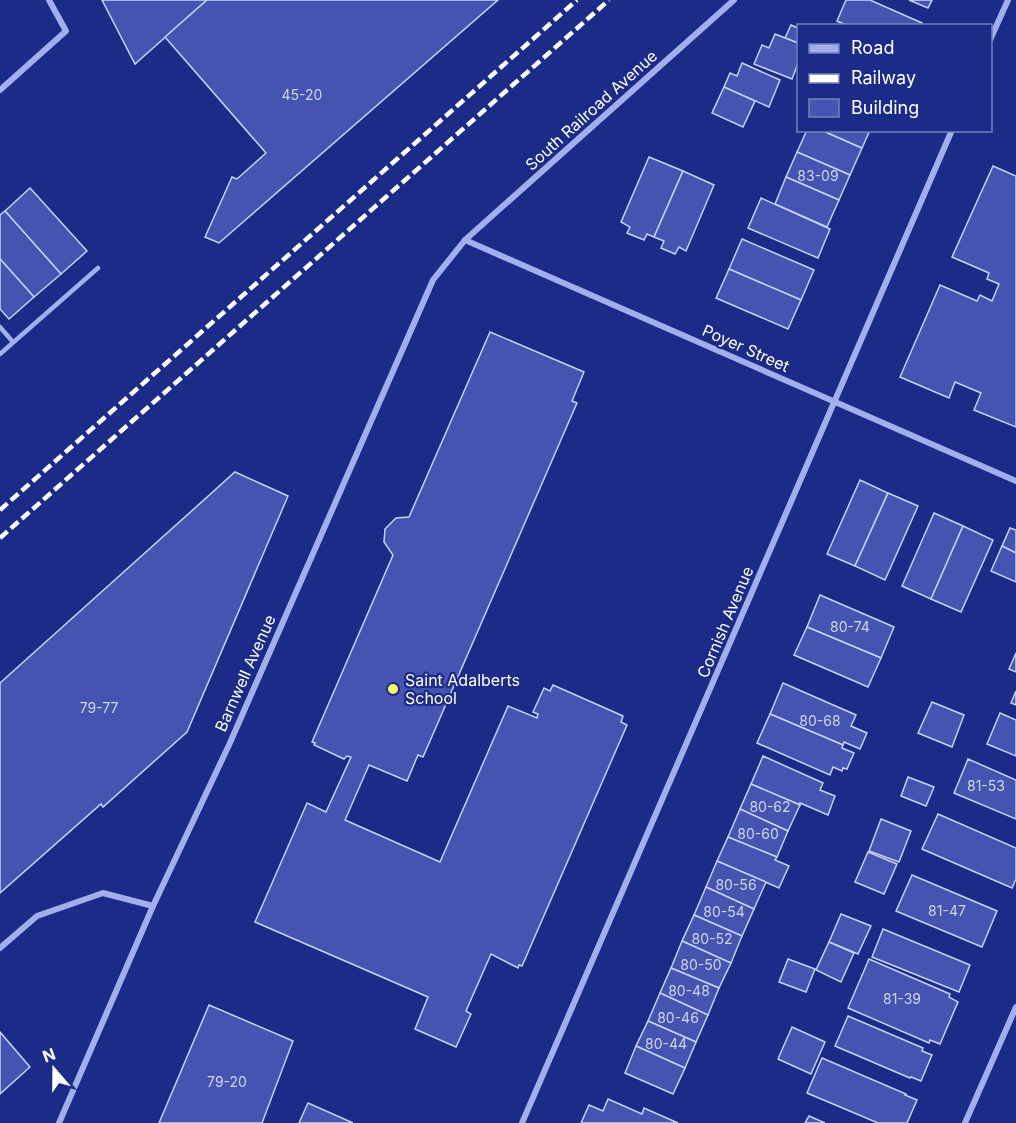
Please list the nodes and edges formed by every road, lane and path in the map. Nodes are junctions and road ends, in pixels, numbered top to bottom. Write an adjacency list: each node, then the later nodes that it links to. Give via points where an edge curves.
1 (49, 0): 5 (street, via 66,31)
2 (735, 0): 7 (street, South Railroad Avenue)
3 (1008, 0): 4 (street)
4 (992, 36)
5 (0, 90)
6 (951, 132): 12 (street, Cornish Avenue)
7 (465, 240): 12 (street, Poyer Street); 14 (street, Barnwell Avenue, via 433,280 229,745)
8 (98, 268): 10 (lane)
9 (0, 327): 10 (lane)
10 (13, 342): 11 (lane)
11 (0, 354)
12 (835, 402): 13 (street, Poyer Street); 18 (street, Cornish Avenue)
13 (1016, 481)
14 (153, 906): 15 (street, via 103,893 36,916); 17 (street, Barnwell Avenue)
15 (0, 948)
16 (1016, 1007): 19 (street)
17 (59, 1123)
18 (522, 1123)
19 (965, 1123)

